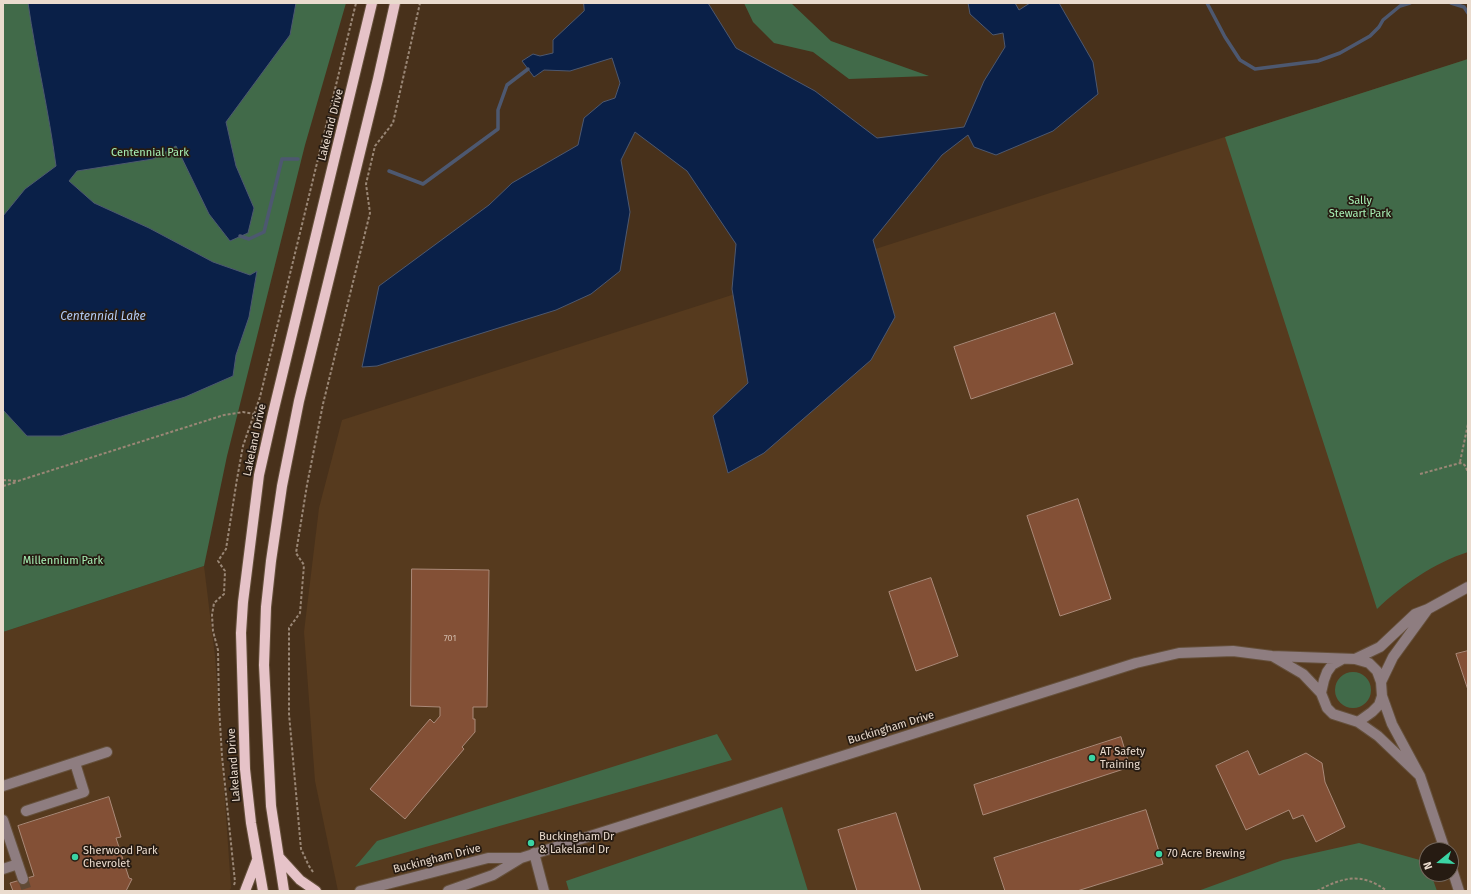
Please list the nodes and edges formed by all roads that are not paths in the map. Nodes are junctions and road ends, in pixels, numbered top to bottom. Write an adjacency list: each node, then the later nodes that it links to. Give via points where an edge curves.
1 (372, 3): 22 (main road, Lakeland Drive, via 259,475 243,602 241,670 245,769)
2 (395, 3): 20 (main road, via 299,401 282,486 266,607 264,665 271,806)
3 (1468, 587): 4 (street)
4 (1428, 609): 7 (street, via 1415,614 1380,647); 8 (street, via 1393,657)
5 (1272, 656): 6 (street, Buckingham Drive); 9 (street, Buckingham Drive, via 1303,674); 19 (street, Buckingham Drive, via 1233,651 1190,652 1136,663)
6 (1340, 660): 7 (street); 9 (street, via 1327,672)
7 (1355, 660): 8 (street, via 1373,666)
8 (1381, 682): 10 (street)
9 (1321, 693): 11 (street, via 1327,708 1334,714)
10 (1382, 696): 11 (street, via 1379,705); 14 (street, via 1392,724)
11 (1358, 722): 14 (street, via 1378,736)
12 (107, 752): 13 (street)
13 (75, 763): 15 (street); 16 (street, via 84,792)
14 (1420, 776): 18 (street)
15 (3, 786)
16 (26, 811)
17 (3, 820): 23 (street)
18 (1442, 842)
19 (534, 853): 21 (street, Buckingham Drive); 32 (street)
20 (279, 857): 28 (main road); 29 (main road, via 300,880)
21 (521, 858): 30 (street, Buckingham Drive, via 488,858); 31 (street, Buckingham Drive, via 493,875)
22 (257, 860): 26 (main road); 27 (main road, Lakeland Drive)
23 (18, 864): 24 (street); 25 (street)
24 (3, 869)
25 (23, 879)
26 (245, 891)
27 (263, 891)
28 (284, 891)
29 (316, 891)
30 (360, 891)
31 (448, 891)
32 (544, 891)

